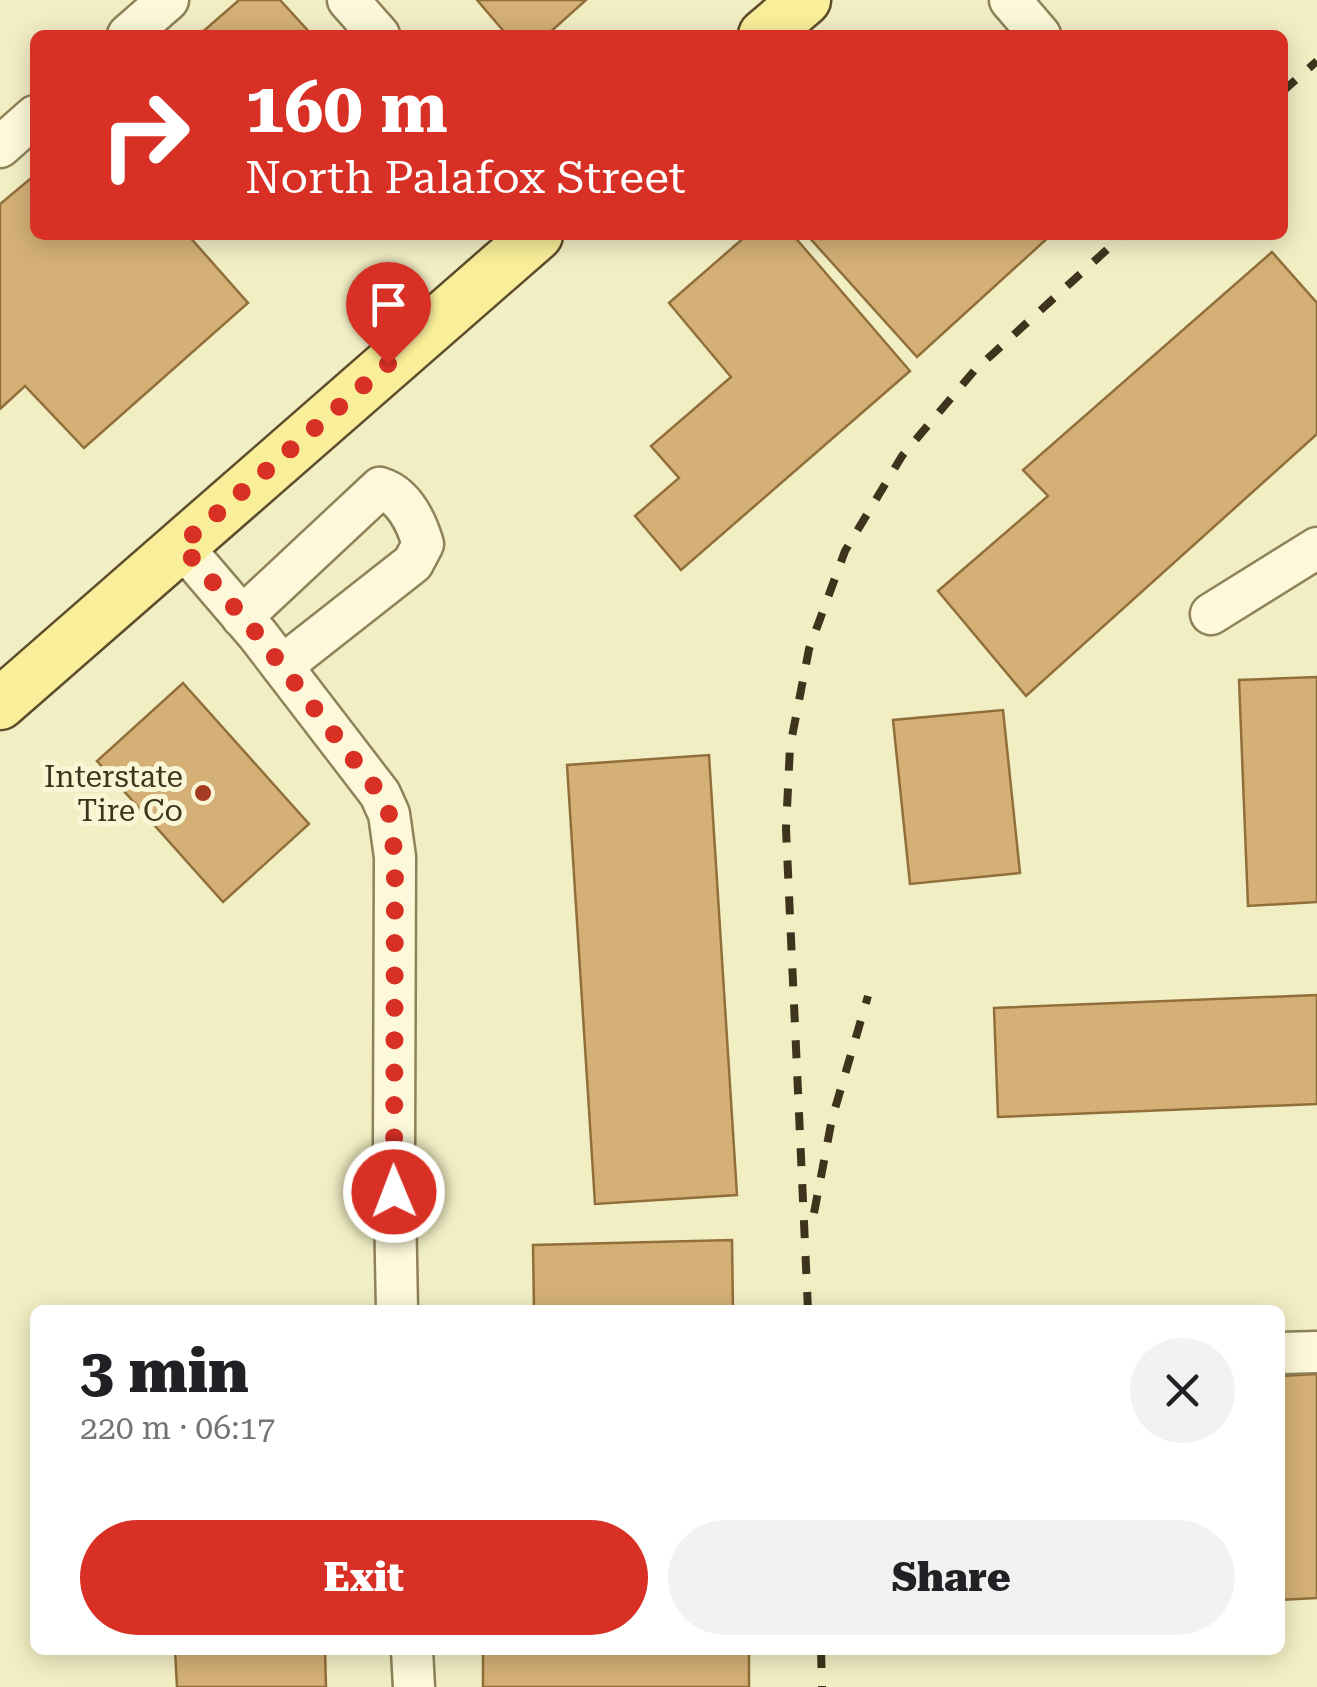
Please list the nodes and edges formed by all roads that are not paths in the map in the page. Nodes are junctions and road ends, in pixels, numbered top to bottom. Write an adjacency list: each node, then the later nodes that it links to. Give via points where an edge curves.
1 (168, 0): 5 (street)
2 (348, 0): 6 (street)
3 (805, 0): 7 (main road)
4 (1010, 0): 8 (street)
5 (134, 30)
6 (375, 30)
7 (770, 30)
8 (1036, 30)
9 (30, 120): 10 (street)
10 (0, 146)
11 (525, 240): 12 (main road)
12 (181, 545): 15 (street); 17 (main road)
13 (1317, 548): 14 (street)
14 (1211, 614)
15 (242, 617): 16 (street); 16 (street, via 380,488 393,492 418,526 422,544 414,563)
16 (282, 666): 18 (street, via 389,814 395,857)
17 (0, 704)
18 (398, 1305)
19 (1317, 1352): 20 (street)
20 (1285, 1353)
21 (412, 1655): 22 (street)
22 (414, 1687)

